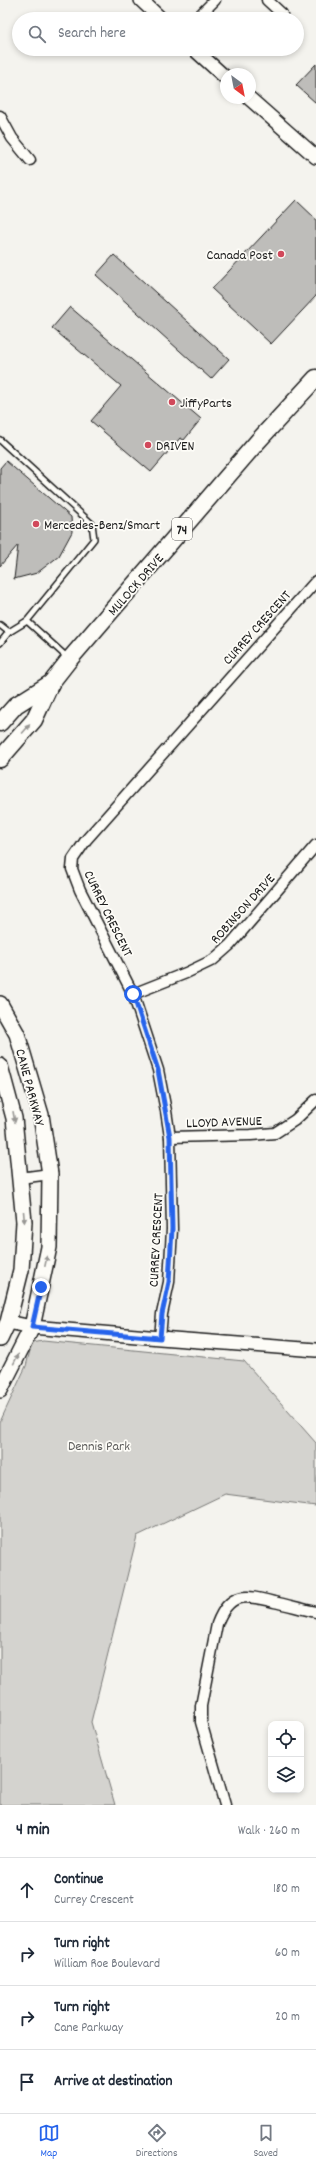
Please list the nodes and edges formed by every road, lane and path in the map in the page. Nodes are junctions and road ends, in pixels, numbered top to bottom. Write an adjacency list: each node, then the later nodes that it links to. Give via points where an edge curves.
1 (141, 0): 4 (street)
2 (215, 0): 5 (street)
3 (268, 0): 6 (street)
4 (154, 12)
5 (203, 12)
6 (280, 12)
7 (202, 56): 8 (street)
8 (220, 73)
9 (256, 104): 11 (street)
10 (0, 116): 12 (street, via 12,138)
11 (316, 157)
12 (30, 160)
13 (316, 378): 20 (main road, MULOCK DRIVE / 74, via 258,441)
14 (0, 440): 16 (lane, via 92,524 94,539)
15 (316, 581): 25 (street, CURREY CRESCENT, via 86,840 74,859 72,869 80,890)
16 (27, 621): 18 (lane); 20 (lane)
17 (0, 625): 18 (lane)
18 (9, 632): 19 (lane)
19 (0, 643)
20 (69, 660): 21 (main road, MULOCK DRIVE / 74)
21 (51, 683): 22 (main road, MULOCK DRIVE / 74, via 16,705); 23 (main road, MULOCK DRIVE / 74, one-way to 21, via 34,720)
22 (0, 723)
23 (0, 759)
24 (316, 845): 25 (street, ROBINSON DRIVE, via 230,945 213,960)
25 (133, 994): 29 (street, CURREY CRESCENT, via 158,1070)
26 (0, 1004): 30 (main road, CANE PARKWAY, via 17,1034 41,1115)
27 (0, 1066): 31 (main road, CANE PARKWAY, one-way to 31, via 14,1118)
28 (316, 1100): 29 (street, LLOYD AVENUE, via 295,1120 275,1133)
29 (170, 1137): 34 (street, CURREY CRESCENT, via 172,1229 169,1282)
30 (50, 1174): 31 (street); 33 (main road, CANE PARKWAY, one-way to 30, via 49,1246)
31 (20, 1178): 32 (main road, CANE PARKWAY, one-way to 32, via 24,1222 21,1270)
32 (8, 1322): 33 (street); 35 (main road, CANE PARKWAY)
33 (32, 1327): 34 (street); 37 (main road, CANE PARKWAY, one-way to 33)
34 (160, 1338): 36 (street)
35 (0, 1339)
36 (316, 1350)
37 (0, 1390)
38 (316, 1612): 39 (street, via 245,1596 230,1602 222,1612 217,1624 201,1706 201,1722)
39 (225, 1805)

